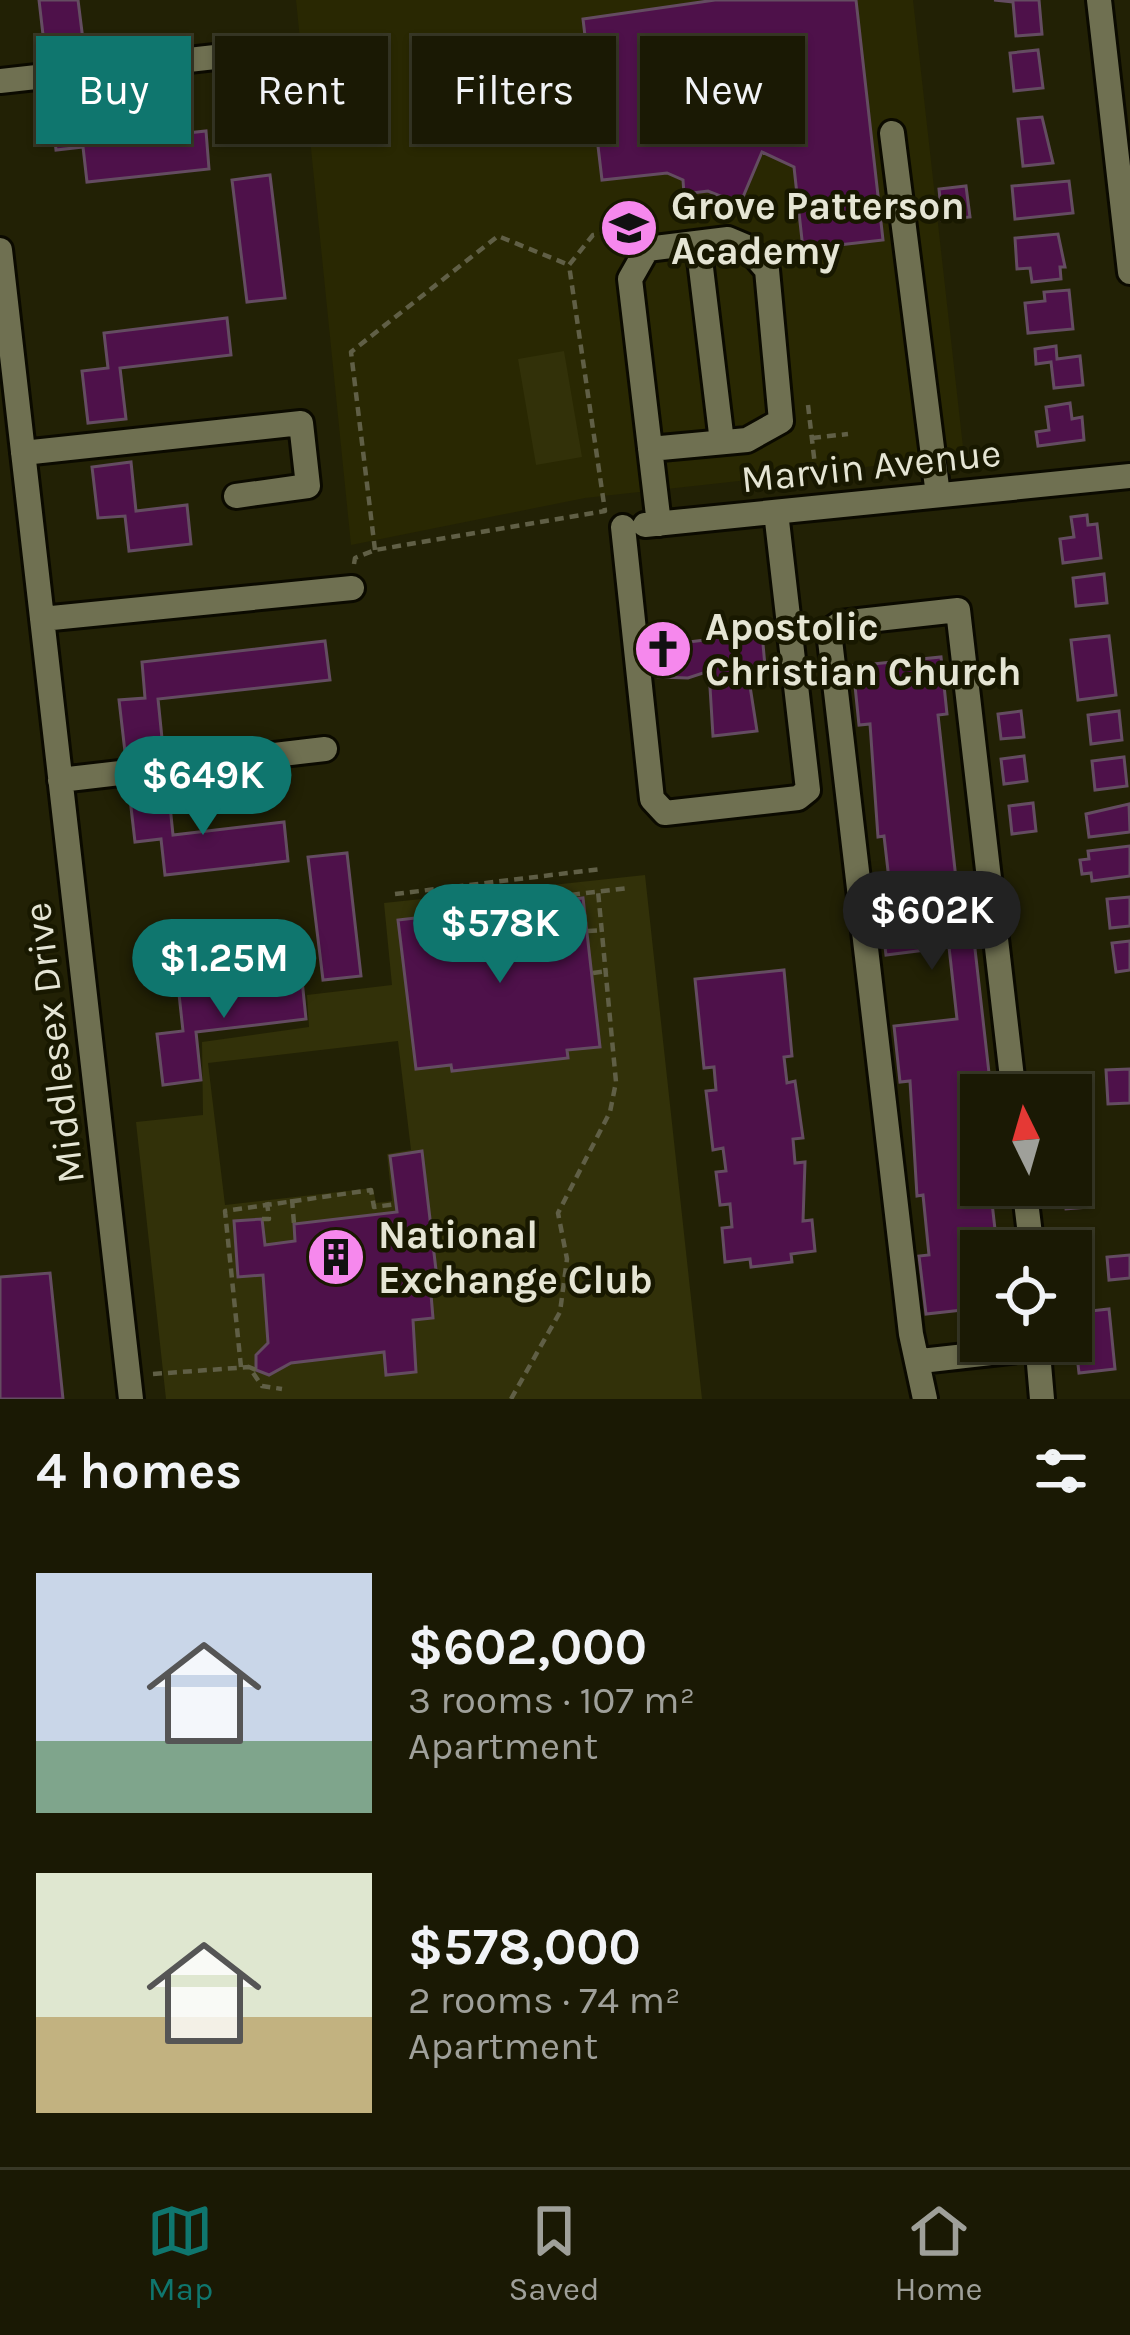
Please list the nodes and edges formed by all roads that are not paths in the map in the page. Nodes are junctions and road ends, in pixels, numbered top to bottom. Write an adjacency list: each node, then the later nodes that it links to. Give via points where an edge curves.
1 (1099, 0): 7 (street)
2 (215, 57): 3 (street)
3 (0, 81)
4 (892, 134): 12 (street)
5 (698, 243): 8 (street); 8 (street, via 728,239 767,270 781,422 767,434); 9 (street, via 647,249 630,279)
6 (0, 250): 10 (street, Middlesex Drive)
7 (1130, 272)
8 (722, 442): 9 (street)
9 (650, 448): 15 (street)
10 (23, 453): 13 (street, via 301,423 308,486); 17 (street, Middlesex Drive)
11 (1130, 476): 12 (street, Marvin Avenue)
12 (938, 495): 14 (street, Marvin Avenue)
13 (236, 496)
14 (776, 512): 15 (street, Marvin Avenue); 15 (street, Marvin Avenue, via 808,790 798,799 665,813 652,800 621,528)
15 (659, 524)
16 (352, 588): 17 (street)
17 (42, 619): 19 (street, Middlesex Drive)
18 (325, 748): 19 (street)
19 (60, 780): 24 (street, Middlesex Drive)
20 (1012, 1074): 22 (street, via 958,610 841,623 830,640)
21 (960, 1355): 22 (street)
22 (920, 1361): 25 (street)
23 (1038, 1362): 26 (street)
24 (130, 1387)
25 (925, 1399)
26 (1042, 1399)

